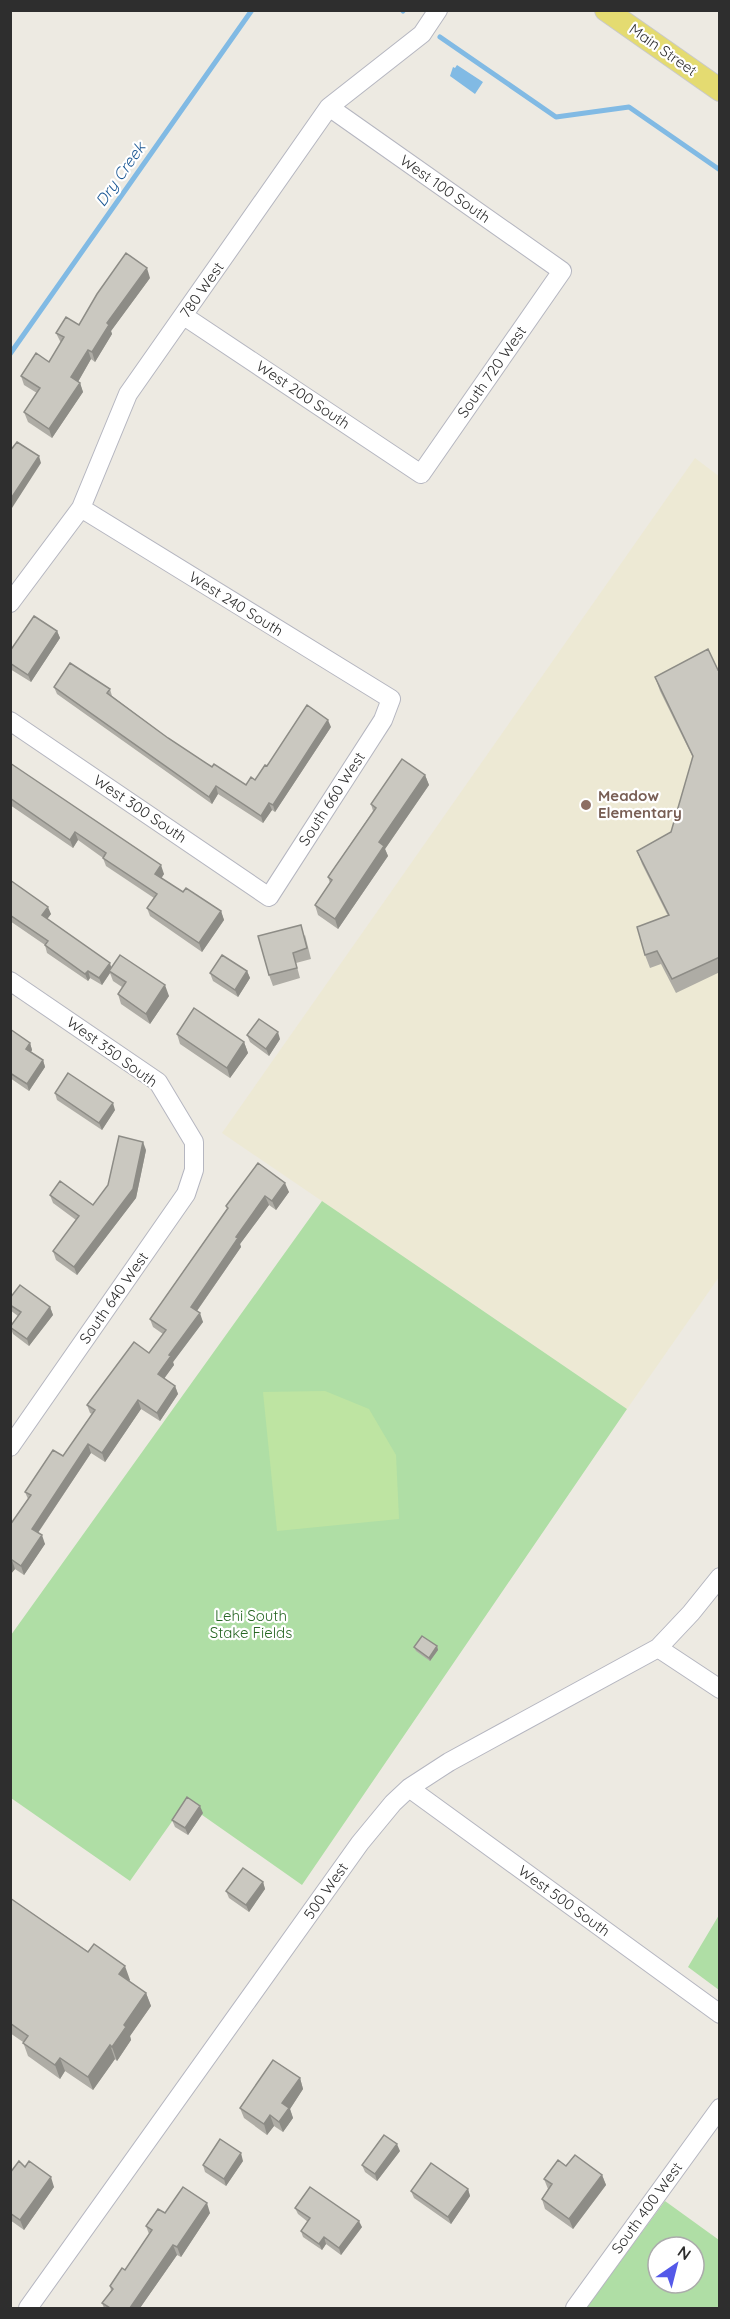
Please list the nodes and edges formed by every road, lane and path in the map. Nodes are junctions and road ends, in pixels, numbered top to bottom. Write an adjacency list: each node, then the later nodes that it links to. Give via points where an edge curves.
1 (438, 10): 4 (street, 780 West, via 422,34)
2 (606, 10): 3 (main road, Main Street)
3 (720, 90)
4 (329, 107): 5 (street, West 100 South); 6 (street, 780 West)
5 (562, 271): 7 (street, South 720 West)
6 (184, 316): 7 (street, West 200 South); 8 (street, 780 West, via 128,394)
7 (422, 474)
8 (81, 508): 9 (street, 780 West); 10 (street, West 240 South)
9 (10, 603)
10 (391, 699): 12 (street, South 660 West, via 383,720)
11 (10, 721): 12 (street, West 300 South)
12 (269, 897)
13 (10, 981): 14 (street, West 350 South, via 158,1082)
14 (194, 1142): 15 (street, South 640 West, via 194,1170 186,1194)
15 (10, 1447)
16 (720, 1577): 17 (street, 500 West)
17 (658, 1648): 18 (street); 19 (street, 500 West, via 448,1762)
18 (720, 1689)
19 (410, 1788): 20 (street, West 500 South); 22 (street, 500 West, via 360,1843)
20 (720, 2013)
21 (720, 2108): 23 (street, South 400 West)
22 (28, 2308)
23 (575, 2308)

